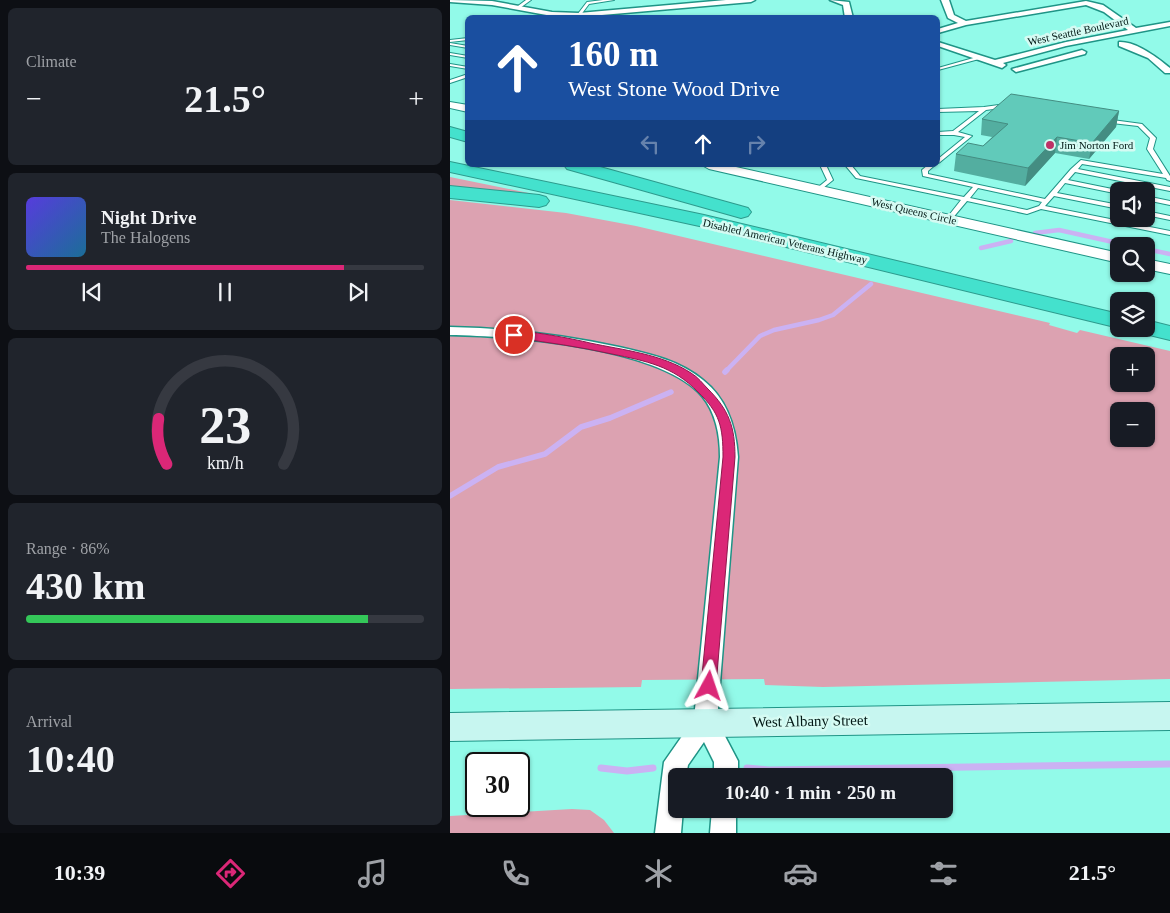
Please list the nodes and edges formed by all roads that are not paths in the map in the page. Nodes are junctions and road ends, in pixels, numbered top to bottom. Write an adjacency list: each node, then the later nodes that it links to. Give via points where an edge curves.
1 (451, 0): 8 (street)
2 (529, 0): 8 (lane)
3 (612, 0): 10 (lane, via 588,3)
4 (751, 0): 7 (street)
5 (834, 0): 13 (street, via 846,5)
6 (945, 0): 14 (street, via 951,16)
7 (700, 2): 9 (street)
8 (519, 7): 10 (street, via 552,14)
9 (656, 9): 11 (street); 12 (street)
10 (579, 15)
11 (606, 15)
12 (660, 15)
13 (848, 15)
14 (965, 23): 16 (street); 17 (street, via 1086,3 1104,7)
15 (1170, 24): 17 (street, West Seattle Boulevard)
16 (940, 30)
17 (1136, 31): 27 (street, West Seattle Boulevard)
18 (465, 40): 20 (lane)
19 (1142, 40): 32 (street, West Seattle Boulevard, via 1118,45 1151,56)
20 (450, 43): 22 (lane)
21 (940, 45): 26 (street)
22 (465, 47)
23 (1090, 50): 31 (street, West Seattle Boulevard)
24 (450, 54): 25 (lane)
25 (465, 57)
26 (977, 58): 27 (street); 30 (lane)
27 (992, 63): 31 (street)
28 (450, 65): 29 (lane)
29 (465, 68)
30 (940, 68)
31 (1016, 69): 33 (street)
32 (1168, 71)
33 (1031, 74)
34 (465, 76): 35 (lane)
35 (450, 82)
36 (450, 105): 38 (street)
37 (1010, 105): 39 (lane)
38 (465, 108)
39 (984, 109): 40 (lane); 44 (lane)
40 (940, 110)
41 (1101, 120): 57 (lane, via 1140,125 1153,138 1150,149)
42 (450, 132): 45 (highway)
43 (940, 133): 44 (lane)
44 (954, 133): 47 (lane, via 969,136)
45 (465, 136)
46 (450, 157): 48 (highway)
47 (940, 159)
48 (465, 160)
49 (450, 167): 73 (highway, Disabled American Veterans Highway)
50 (501, 167): 75 (highway, Disabled American Veterans Highway)
51 (580, 167): 75 (highway)
52 (718, 167): 61 (street, West Queens Circle)
53 (824, 167): 61 (lane, via 830,180)
54 (850, 167): 65 (lane, via 858,177)
55 (929, 167): 59 (lane, via 925,175)
56 (1073, 170): 57 (lane, via 1081,162); 58 (lane); 60 (lane)
57 (1169, 179)
58 (1063, 181): 62 (lane); 64 (lane)
59 (976, 187): 65 (lane); 68 (lane)
60 (1170, 189)
61 (818, 190): 72 (street, West Queens Circle)
62 (1110, 190)
63 (450, 192): 73 (highway)
64 (1052, 194): 68 (lane); 69 (lane)
65 (967, 199): 68 (lane, via 1027,212); 72 (lane)
66 (1155, 200): 67 (lane)
67 (1170, 202)
68 (1043, 204): 74 (lane)
69 (1110, 205)
70 (1155, 215): 71 (lane)
71 (1170, 218)
72 (949, 219): 76 (street, West Queens Circle)
73 (704, 221): 82 (highway, Disabled American Veterans Highway)
74 (1170, 232)
75 (817, 233): 79 (highway, Disabled American Veterans Highway)
76 (1110, 256)
77 (1155, 266): 78 (street)
78 (1170, 269)
79 (1110, 301)
80 (1155, 312): 81 (highway)
81 (1170, 315)
82 (1110, 319)
83 (1155, 330): 85 (highway)
84 (450, 331): 87 (street, via 524,335 652,360 690,376 718,405 729,438 729,457)
85 (1170, 333)
86 (1170, 716): 87 (main road, West Albany Street)
87 (705, 722): 88 (main road, West Albany Street); 89 (street, via 726,761); 91 (street, via 676,762)
88 (450, 727)
89 (726, 768)
90 (724, 818): 92 (street)
91 (668, 833)
92 (723, 833)

